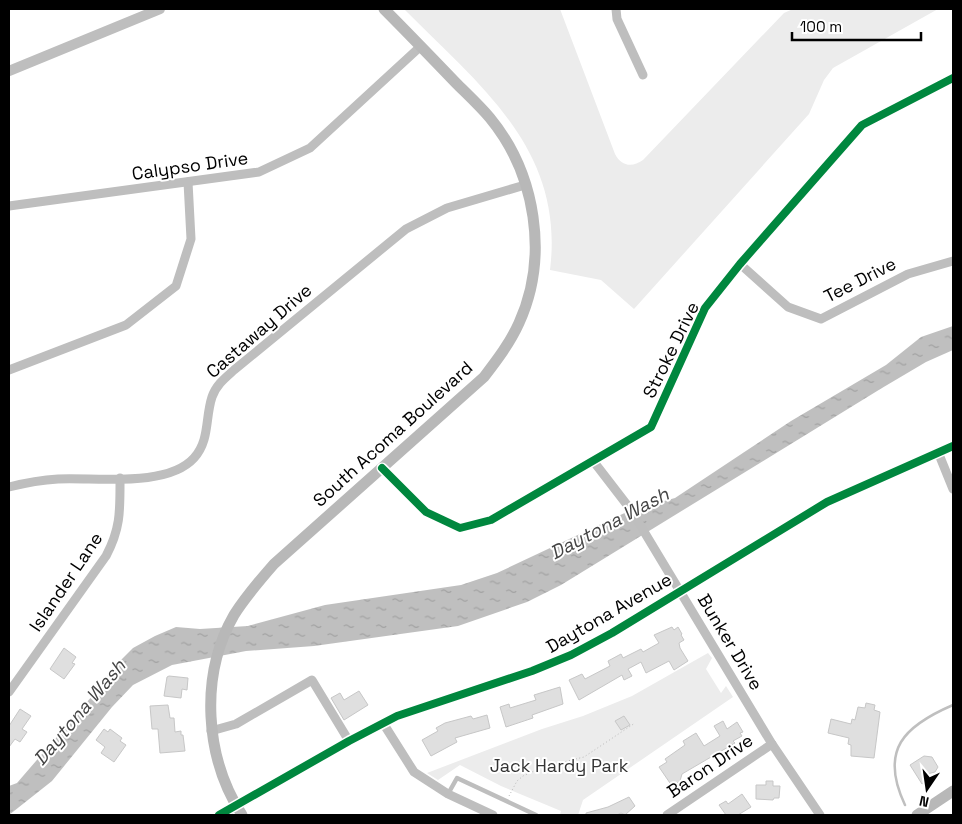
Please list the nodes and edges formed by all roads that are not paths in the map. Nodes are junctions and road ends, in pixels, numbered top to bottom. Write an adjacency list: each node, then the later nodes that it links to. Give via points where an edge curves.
1 (160, 9): 5 (street)
2 (384, 9): 4 (main road, South Acoma Boulevard)
3 (616, 9): 6 (street, via 617,19)
4 (421, 46): 8 (street, Calypso Drive, via 310,148 259,172); 9 (main road, South Acoma Boulevard, via 490,118 517,161)
5 (9, 71)
6 (643, 75)
7 (953, 78): 12 (street, Stroke Drive, via 862,125)
8 (188, 182): 10 (street, Calypso Drive); 13 (street, via 191,239 176,286 126,325)
9 (525, 185): 17 (main road, South Acoma Boulevard, via 535,232 534,261 519,322 484,378); 18 (street, Castaway Drive, via 448,208 406,229 222,382 212,397 204,443 184,467 146,477)
10 (9, 206)
11 (953, 261): 12 (street, Tee Drive, via 908,274 821,319 788,307)
12 (740, 264): 16 (street, Stroke Drive, via 705,308 651,427)
13 (9, 370)
14 (953, 446): 15 (street, Daytona Avenue)
15 (938, 452): 20 (street); 21 (street, Daytona Avenue, via 827,502)
16 (594, 462): 17 (street, Stroke Drive, via 491,520 460,528 426,512); 21 (street, Bunker Drive, via 631,510)
17 (382, 468): 24 (main road, South Acoma Boulevard, via 274,564 233,617 215,667)
18 (120, 478): 19 (street, Castaway Drive, via 55,479); 22 (street, Islander Lane, via 120,518 116,537 106,556)
19 (9, 487)
20 (953, 489)
21 (679, 590): 23 (street, Daytona Avenue, via 612,632 548,665 412,710); 26 (street, Bunker Drive)
22 (9, 692)
23 (383, 723): 25 (street, Daytona Avenue); 28 (street, via 414,772)
24 (211, 731): 25 (street, via 236,724 312,680); 29 (main road, South Acoma Boulevard, via 225,786)
25 (349, 741): 29 (street, Daytona Avenue)
26 (772, 744): 33 (street, Baron Drive); 34 (street, Bunker Drive)
27 (952, 793): 35 (main road)
28 (448, 794): 31 (street); 32 (lane, via 457,778)
29 (239, 811): 30 (street, Daytona Avenue)
30 (219, 815)
31 (493, 815)
32 (536, 815)
33 (667, 815)
34 (820, 815)
35 (917, 815)

